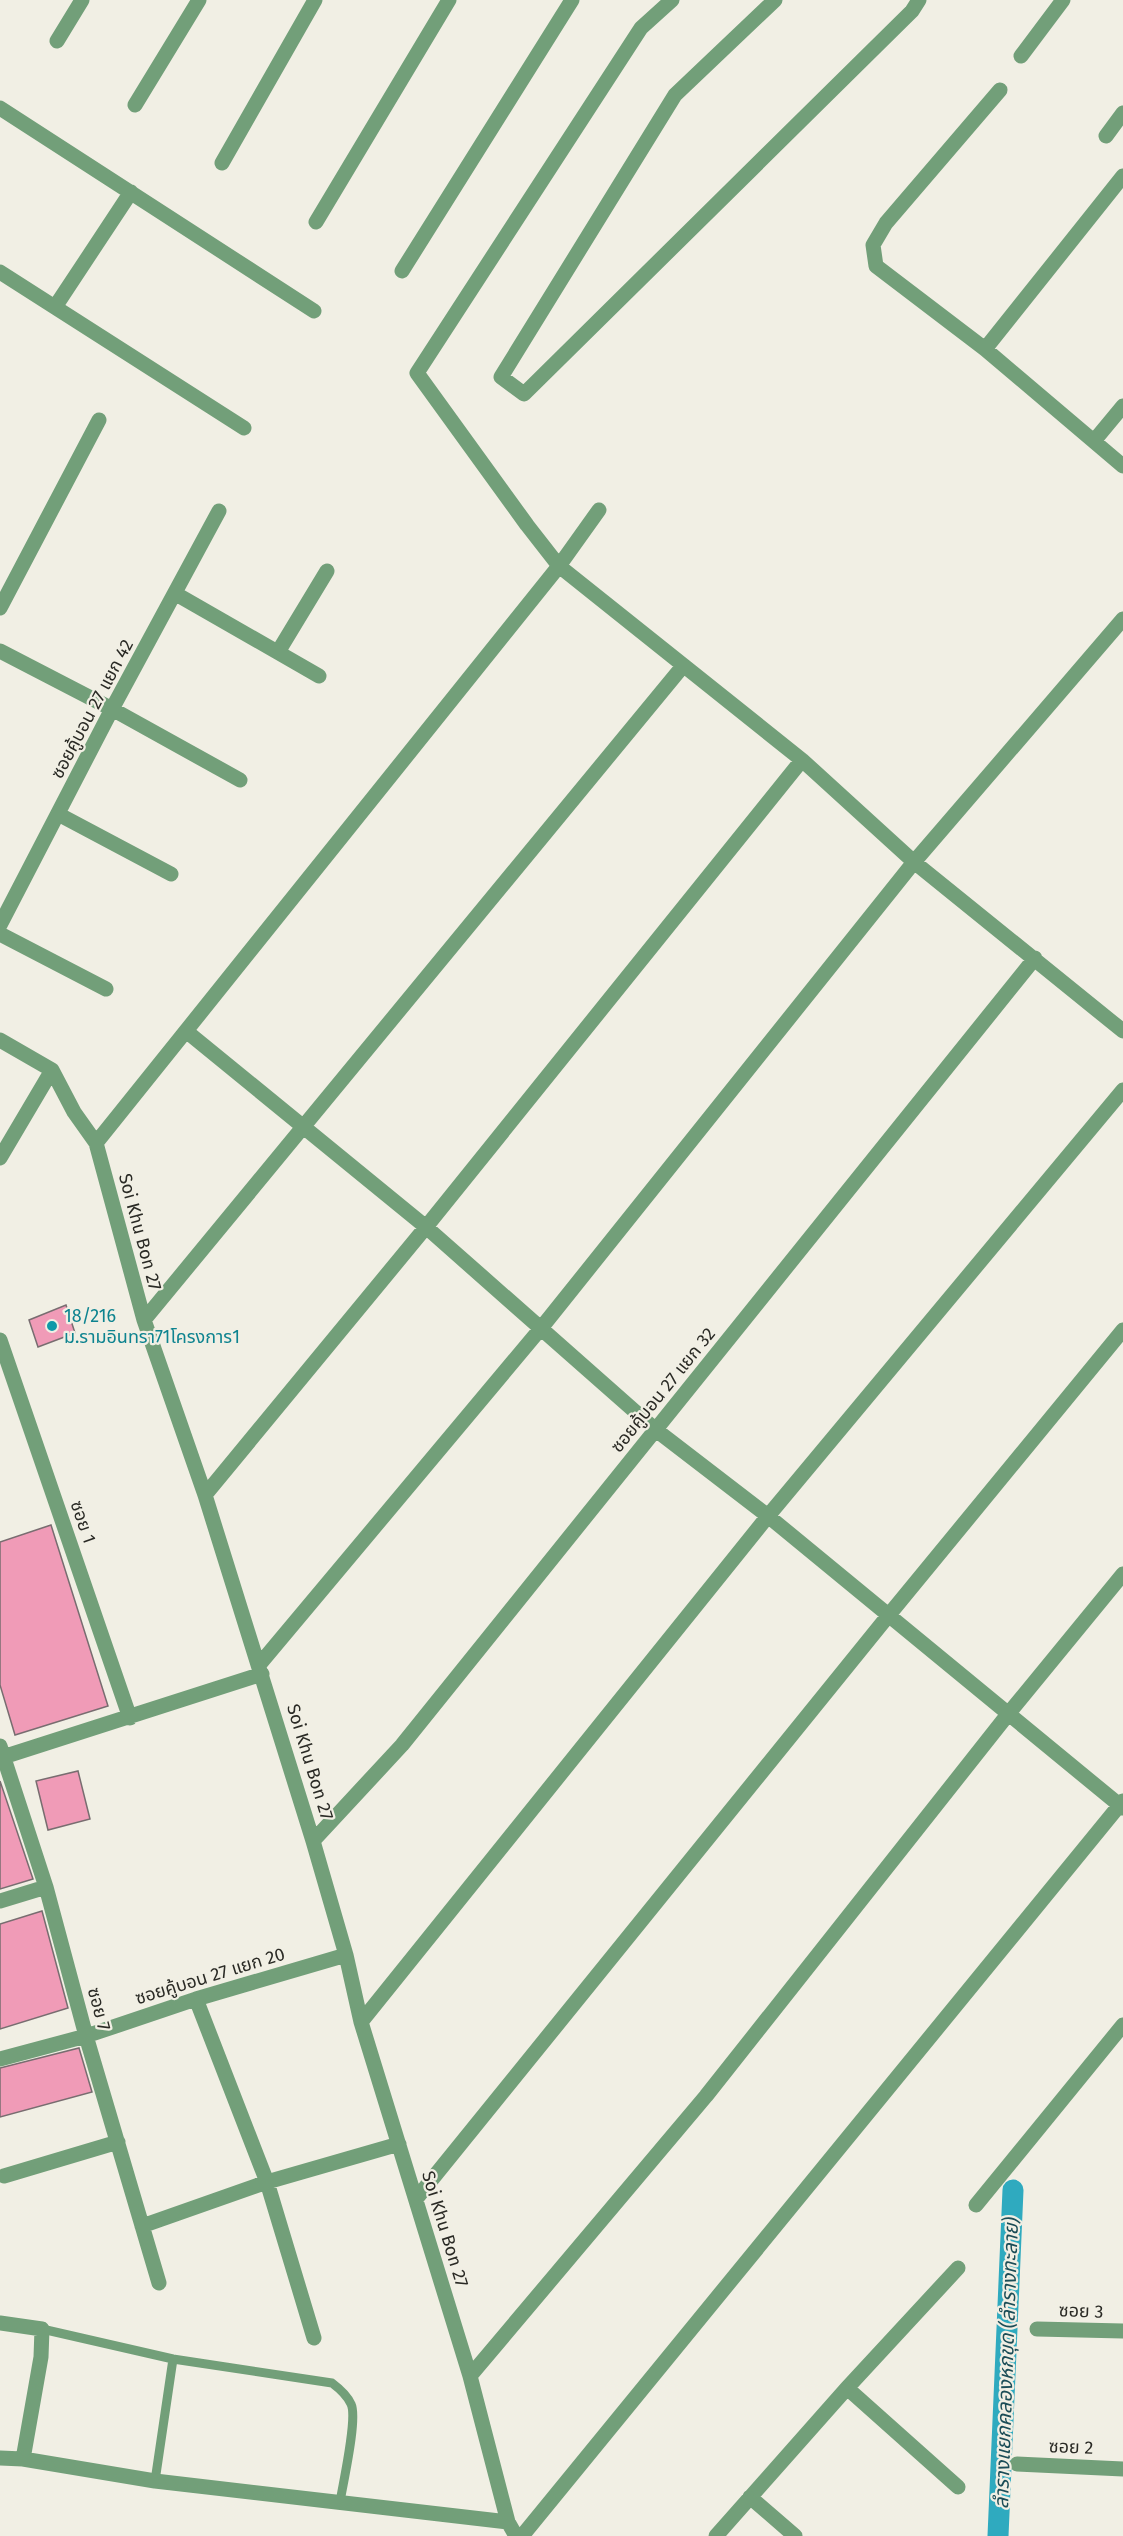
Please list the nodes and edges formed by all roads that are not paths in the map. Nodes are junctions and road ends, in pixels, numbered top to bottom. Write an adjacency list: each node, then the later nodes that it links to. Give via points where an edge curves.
1 (82, 0): 10 (street)
2 (200, 0): 13 (street)
3 (315, 0): 17 (street)
4 (449, 0): 20 (street)
5 (572, 0): 21 (street)
6 (672, 0): 33 (street, via 641,28 417,373)
7 (775, 0): 8 (street, via 675,95 501,377 524,394)
8 (919, 0)
9 (1063, 0): 11 (street)
10 (57, 41)
11 (1021, 56)
12 (1000, 90): 25 (street, via 886,222 873,244 876,266)
13 (135, 105)
14 (0, 108): 19 (street)
15 (1123, 113): 16 (street)
16 (1106, 136)
17 (222, 163)
18 (1123, 176): 25 (street)
19 (131, 192): 23 (street); 24 (street)
20 (316, 222)
21 (402, 271)
22 (0, 272): 23 (street)
23 (55, 307): 28 (street)
24 (314, 310)
25 (984, 349): 29 (street)
26 (1123, 406): 29 (street)
27 (99, 420): 36 (street)
28 (244, 428)
29 (1094, 441): 30 (street)
30 (1123, 466)
31 (599, 510): 33 (street)
32 (219, 511): 35 (street, ซอยคู้บอน 27 แยก 42)
33 (559, 566): 40 (street); 53 (street)
34 (327, 571): 39 (street)
35 (176, 594): 39 (street); 42 (street, ซอยคู้บอน 27 แยก 42)
36 (0, 608)
37 (1123, 619): 46 (street)
38 (0, 651): 42 (street)
39 (278, 652): 41 (street)
40 (683, 666): 43 (street); 57 (street)
41 (319, 676)
42 (112, 709): 44 (street); 45 (street, ซอยคู้บอน 27 แยก 42)
43 (802, 760): 46 (street); 60 (street)
44 (240, 780)
45 (58, 814): 47 (street); 48 (street, ซอยคู้บอน 27 แยก 42)
46 (914, 862): 50 (street); 62 (street)
47 (171, 874)
48 (0, 925)
49 (0, 934): 51 (street)
50 (1035, 958): 52 (street); 65 (street, ซอยคู้บอน 27 แยก 32)
51 (106, 989)
52 (1123, 1030)
53 (186, 1031): 57 (street); 58 (street)
54 (0, 1040): 55 (street)
55 (52, 1070): 58 (street, Soi Khu Bon 27); 59 (street)
56 (1123, 1090): 67 (street)
57 (303, 1126): 60 (street); 61 (street)
58 (96, 1143): 61 (street, Soi Khu Bon 27)
59 (0, 1158)
60 (426, 1227): 62 (street); 66 (street)
61 (144, 1320): 66 (street, Soi Khu Bon 27)
62 (542, 1327): 65 (street); 70 (street)
63 (1123, 1330): 69 (street)
64 (0, 1340): 72 (street, ซอย 1)
65 (656, 1430): 67 (street); 75 (street, ซอยคู้บอน 27 แยก 32, via 402,1745)
66 (205, 1495): 70 (street, Soi Khu Bon 27)
67 (768, 1516): 69 (street); 80 (street)
68 (1123, 1574): 71 (street)
69 (888, 1616): 71 (street); 88 (street)
70 (260, 1670): 72 (street); 75 (street, Soi Khu Bon 27)
71 (1009, 1713): 74 (street); 99 (street, via 706,2096)
72 (130, 1718): 73 (street)
73 (1, 1754): 76 (street, ซอย 7)
74 (1122, 1805): 111 (street)
75 (313, 1840): 78 (street, Soi Khu Bon 27)
76 (46, 1887): 77 (street); 82 (street, ซอย 7)
77 (0, 1901)
78 (346, 1954): 79 (street, ซอยคู้บอน 27 แยก 20); 80 (street, Soi Khu Bon 27)
79 (196, 1999): 82 (street, ซอยคู้บอน 27 แยก 20); 87 (street)
80 (361, 2022): 85 (street, Soi Khu Bon 27)
81 (1123, 2025): 89 (street)
82 (86, 2036): 83 (street, ซอยคู้บอน 27 แยก 20); 84 (street, ซอย 7)
83 (0, 2059)
84 (118, 2142): 86 (street); 90 (street, ซอย 7)
85 (399, 2144): 87 (street); 88 (street, Soi Khu Bon 27)
86 (4, 2176)
87 (267, 2182): 90 (street); 97 (street)
88 (416, 2199): 99 (street, Soi Khu Bon 27)
89 (976, 2205)
90 (142, 2226): 92 (street, ซอย 7)
91 (958, 2268): 100 (street)
92 (159, 2283)
93 (0, 2323): 94 (street)
94 (42, 2329): 98 (lane); 102 (street, via 41,2357)
95 (1037, 2329): 96 (street, ซอย 3)
96 (1123, 2331)
97 (314, 2338)
98 (173, 2359): 105 (lane); 108 (lane, via 332,2383 345,2393 352,2406 353,2421)
99 (470, 2376): 109 (street, Soi Khu Bon 27)
100 (847, 2388): 106 (street); 107 (street)
101 (0, 2458): 102 (street)
102 (22, 2460): 105 (street)
103 (1017, 2464): 104 (street, ซอย 2)
104 (1123, 2469)
105 (155, 2481): 108 (street)
106 (958, 2487)
107 (750, 2497): 112 (street); 113 (street)
108 (340, 2502): 109 (street)
109 (508, 2522): 110 (street, Soi Khu Bon 27)
110 (516, 2536)
111 (522, 2536)
112 (716, 2536)
113 (795, 2536)

